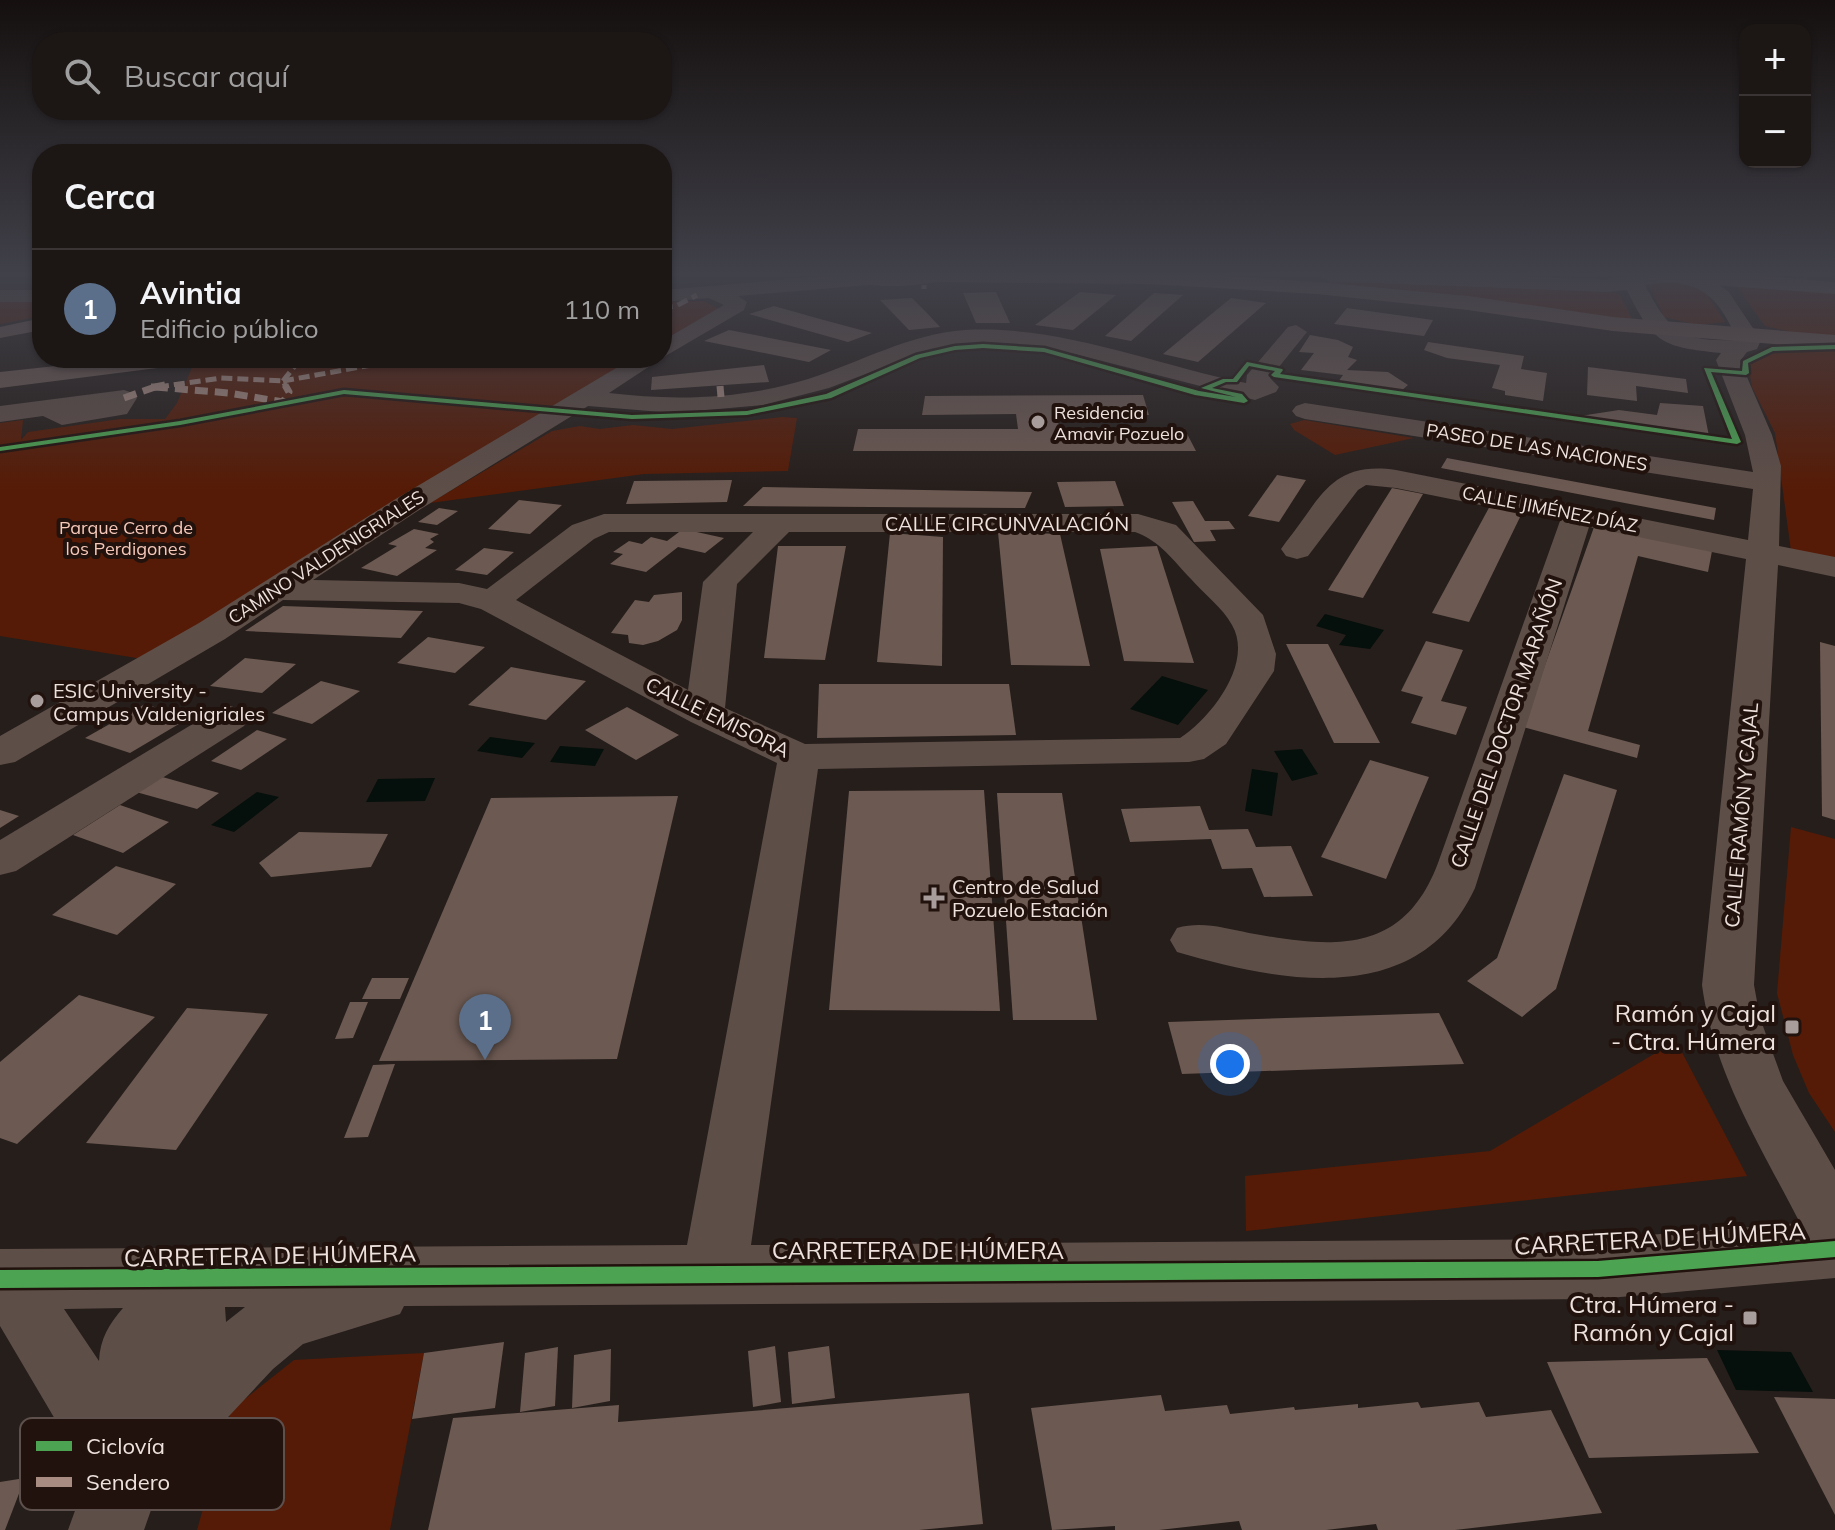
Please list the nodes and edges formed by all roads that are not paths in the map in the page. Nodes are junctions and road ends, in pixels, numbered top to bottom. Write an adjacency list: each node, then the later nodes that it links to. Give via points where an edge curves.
1 (911, 346): 11 (street, PASEO DE LAS NACIONES, via 763,398 664,405)
2 (1080, 346): 10 (street, PASEO DE LAS NACIONES, via 1182,376)
3 (1284, 346): 10 (street, via 1256,380)
4 (1689, 346): 8 (street, CALLE RAMÓN Y CAJAL, via 1704,355)
5 (1709, 346): 8 (main road)
6 (1738, 346): 8 (street)
7 (1805, 346): 8 (main road)
8 (1741, 356): 14 (street, CALLE RAMÓN Y CAJAL)
9 (634, 368): 11 (street, CAMINO VALDENIGRIALES)
10 (1261, 389): 14 (street, PASEO DE LAS NACIONES, via 1257,397 1269,406 1313,401)
11 (585, 398): 20 (street, CAMINO VALDENIGRIALES)
12 (47, 407): 13 (street)
13 (0, 414)
14 (1768, 471): 18 (street, CALLE RAMÓN Y CAJAL)
15 (1577, 515): 17 (street, CALLE JIMÉNEZ DÍAZ, via 1365,476 1348,484); 18 (street, CALLE JIMÉNEZ DÍAZ); 27 (street, CALLE DEL DOCTOR MARAÑÓN, via 1504,742 1448,894 1431,920 1397,946 1362,959 1302,959)
16 (781, 523): 21 (street, CALLE CIRCUNVALACIÓN, via 604,523 583,532); 22 (street, via 720,582); 25 (street, CALLE CIRCUNVALACIÓN, via 1138,523 1165,532 1250,623 1258,654 1255,671 1212,735 1189,750)
17 (1297, 549)
18 (1763, 553): 19 (street, CALLE JIMÉNEZ DÍAZ); 28 (street, CALLE RAMÓN Y CAJAL, via 1728,995 1750,1075)
19 (1835, 567)
20 (278, 590): 21 (street, CALLE EMISORA, via 459,593); 24 (street, CAMINO VALDENIGRIALES)
21 (493, 601): 22 (street, CALLE EMISORA)
22 (705, 714): 25 (street, CALLE EMISORA)
23 (230, 718): 26 (street)
24 (0, 753)
25 (799, 757): 30 (street, CALLE EMISORA)
26 (0, 860)
27 (1195, 940)
28 (1835, 1227)
29 (1835, 1249): 30 (street, CARRETERA DE HÚMERA, via 1598,1269)
30 (714, 1273): 31 (street, CARRETERA DE HÚMERA)
31 (438, 1276): 32 (street, CARRETERA DE HÚMERA); 36 (street, via 279,1322 249,1346)
32 (191, 1278): 33 (street, CARRETERA DE HÚMERA); 35 (street, via 193,1347)
33 (4, 1279): 34 (street)
34 (74, 1418)
35 (157, 1418)
36 (187, 1418)

